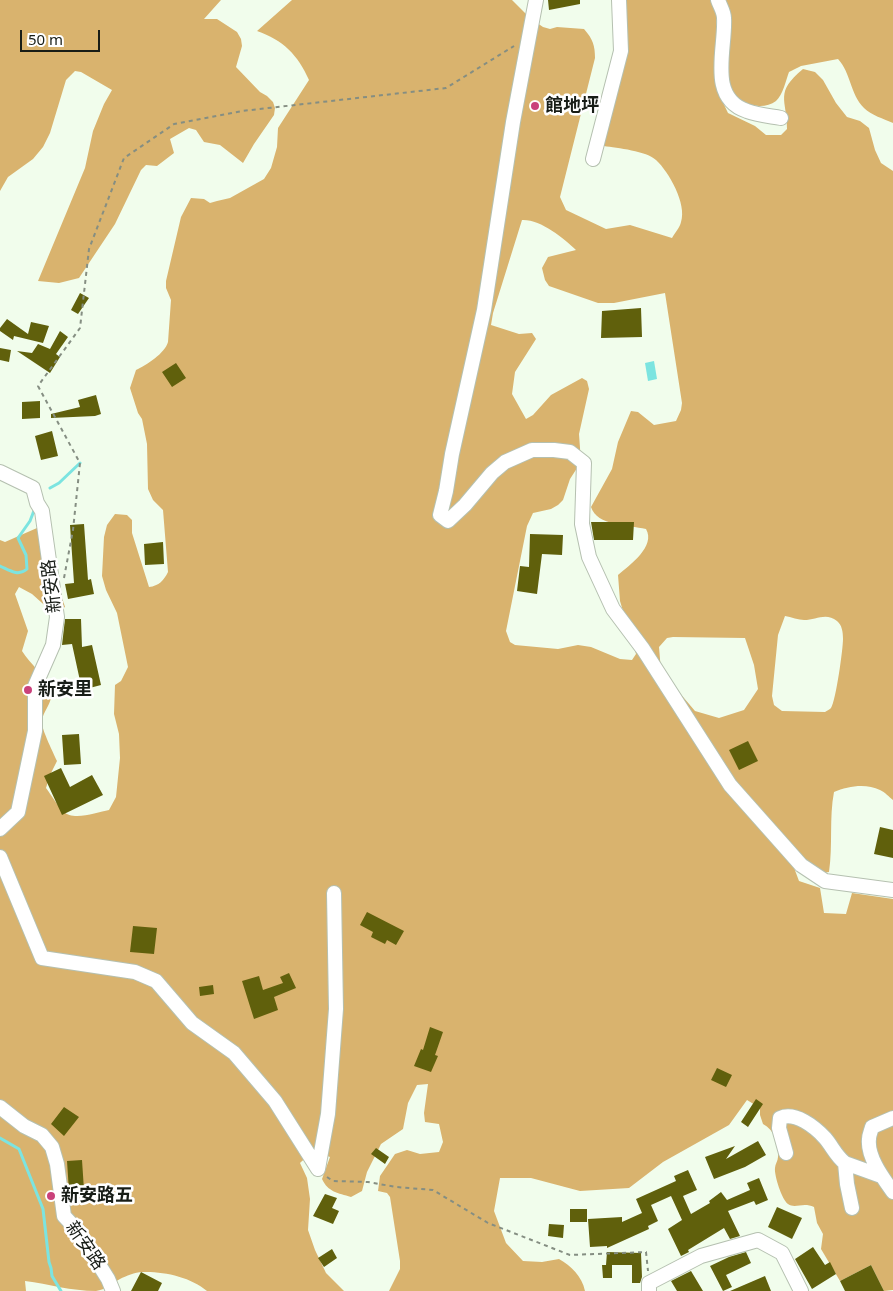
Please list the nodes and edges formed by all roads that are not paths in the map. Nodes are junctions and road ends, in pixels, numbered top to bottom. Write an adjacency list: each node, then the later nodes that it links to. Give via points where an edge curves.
1 (536, 0): 9 (street, via 513,122 484,310 440,515 448,521 505,462 532,450 570,452 584,463 582,524 589,558 613,609 643,649 730,785 801,865 817,876 825,881)
2 (619, 0): 5 (street, via 621,51)
3 (718, 0): 4 (street, via 724,17 721,72 724,89 730,100 746,111)
4 (781, 118)
5 (592, 160)
6 (0, 472): 7 (street, 新安路, via 33,488 42,511 57,616 53,645 35,686 35,731 18,812)
7 (0, 829)
8 (0, 857): 10 (street, via 42,958 135,972 156,980 192,1023 234,1053 275,1101 318,1169 328,1114 336,1009)
9 (893, 890)
10 (334, 893)
11 (0, 1107): 19 (street, 新安路, via 42,1135 52,1147 64,1216 78,1231)
12 (893, 1118): 15 (street, via 872,1127 869,1140)
13 (786, 1153): 14 (street, via 778,1123 786,1115 811,1125)
14 (845, 1163): 15 (street); 17 (street)
15 (881, 1176): 16 (street)
16 (893, 1192)
17 (852, 1208)
18 (649, 1287): 20 (street, via 701,1256 758,1240 782,1252)
19 (113, 1291)
20 (801, 1291)

